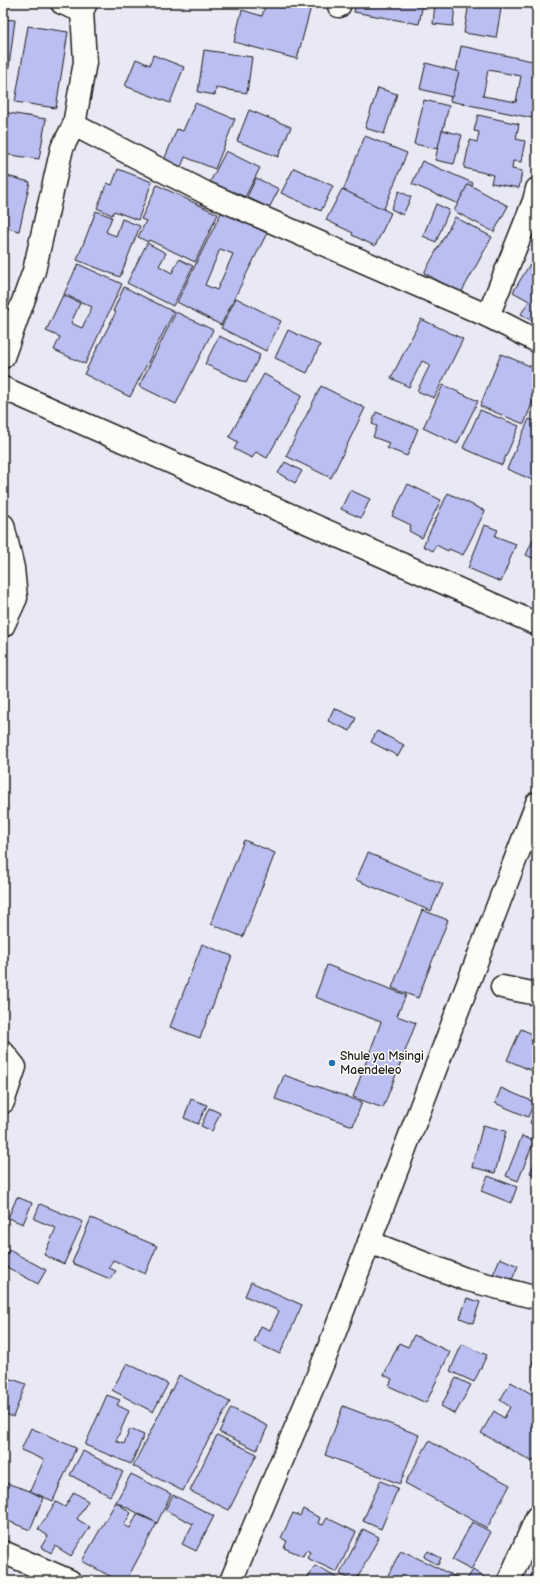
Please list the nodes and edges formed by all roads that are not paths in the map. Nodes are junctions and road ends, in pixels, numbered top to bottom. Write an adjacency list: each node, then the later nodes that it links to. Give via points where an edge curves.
1 (77, 6): 2 (street, via 85,62)
2 (74, 125): 4 (street, via 206,193); 6 (street, via 62,148 34,271)
3 (537, 190): 4 (street)
4 (488, 316): 5 (street)
5 (537, 342)
6 (3, 357)
7 (3, 388): 9 (street)
8 (3, 525): 10 (street, via 13,568 16,598)
9 (537, 624)
10 (3, 626)
11 (537, 803): 16 (street)
12 (502, 988): 13 (street)
13 (537, 994)
14 (3, 1052): 15 (street, via 15,1067)
15 (3, 1102)
16 (369, 1242): 17 (street, via 465,1279); 21 (street, via 323,1363)
17 (537, 1298)
18 (537, 1517): 22 (street)
19 (3, 1552): 20 (street)
20 (70, 1581)
21 (231, 1581)
22 (509, 1581)

